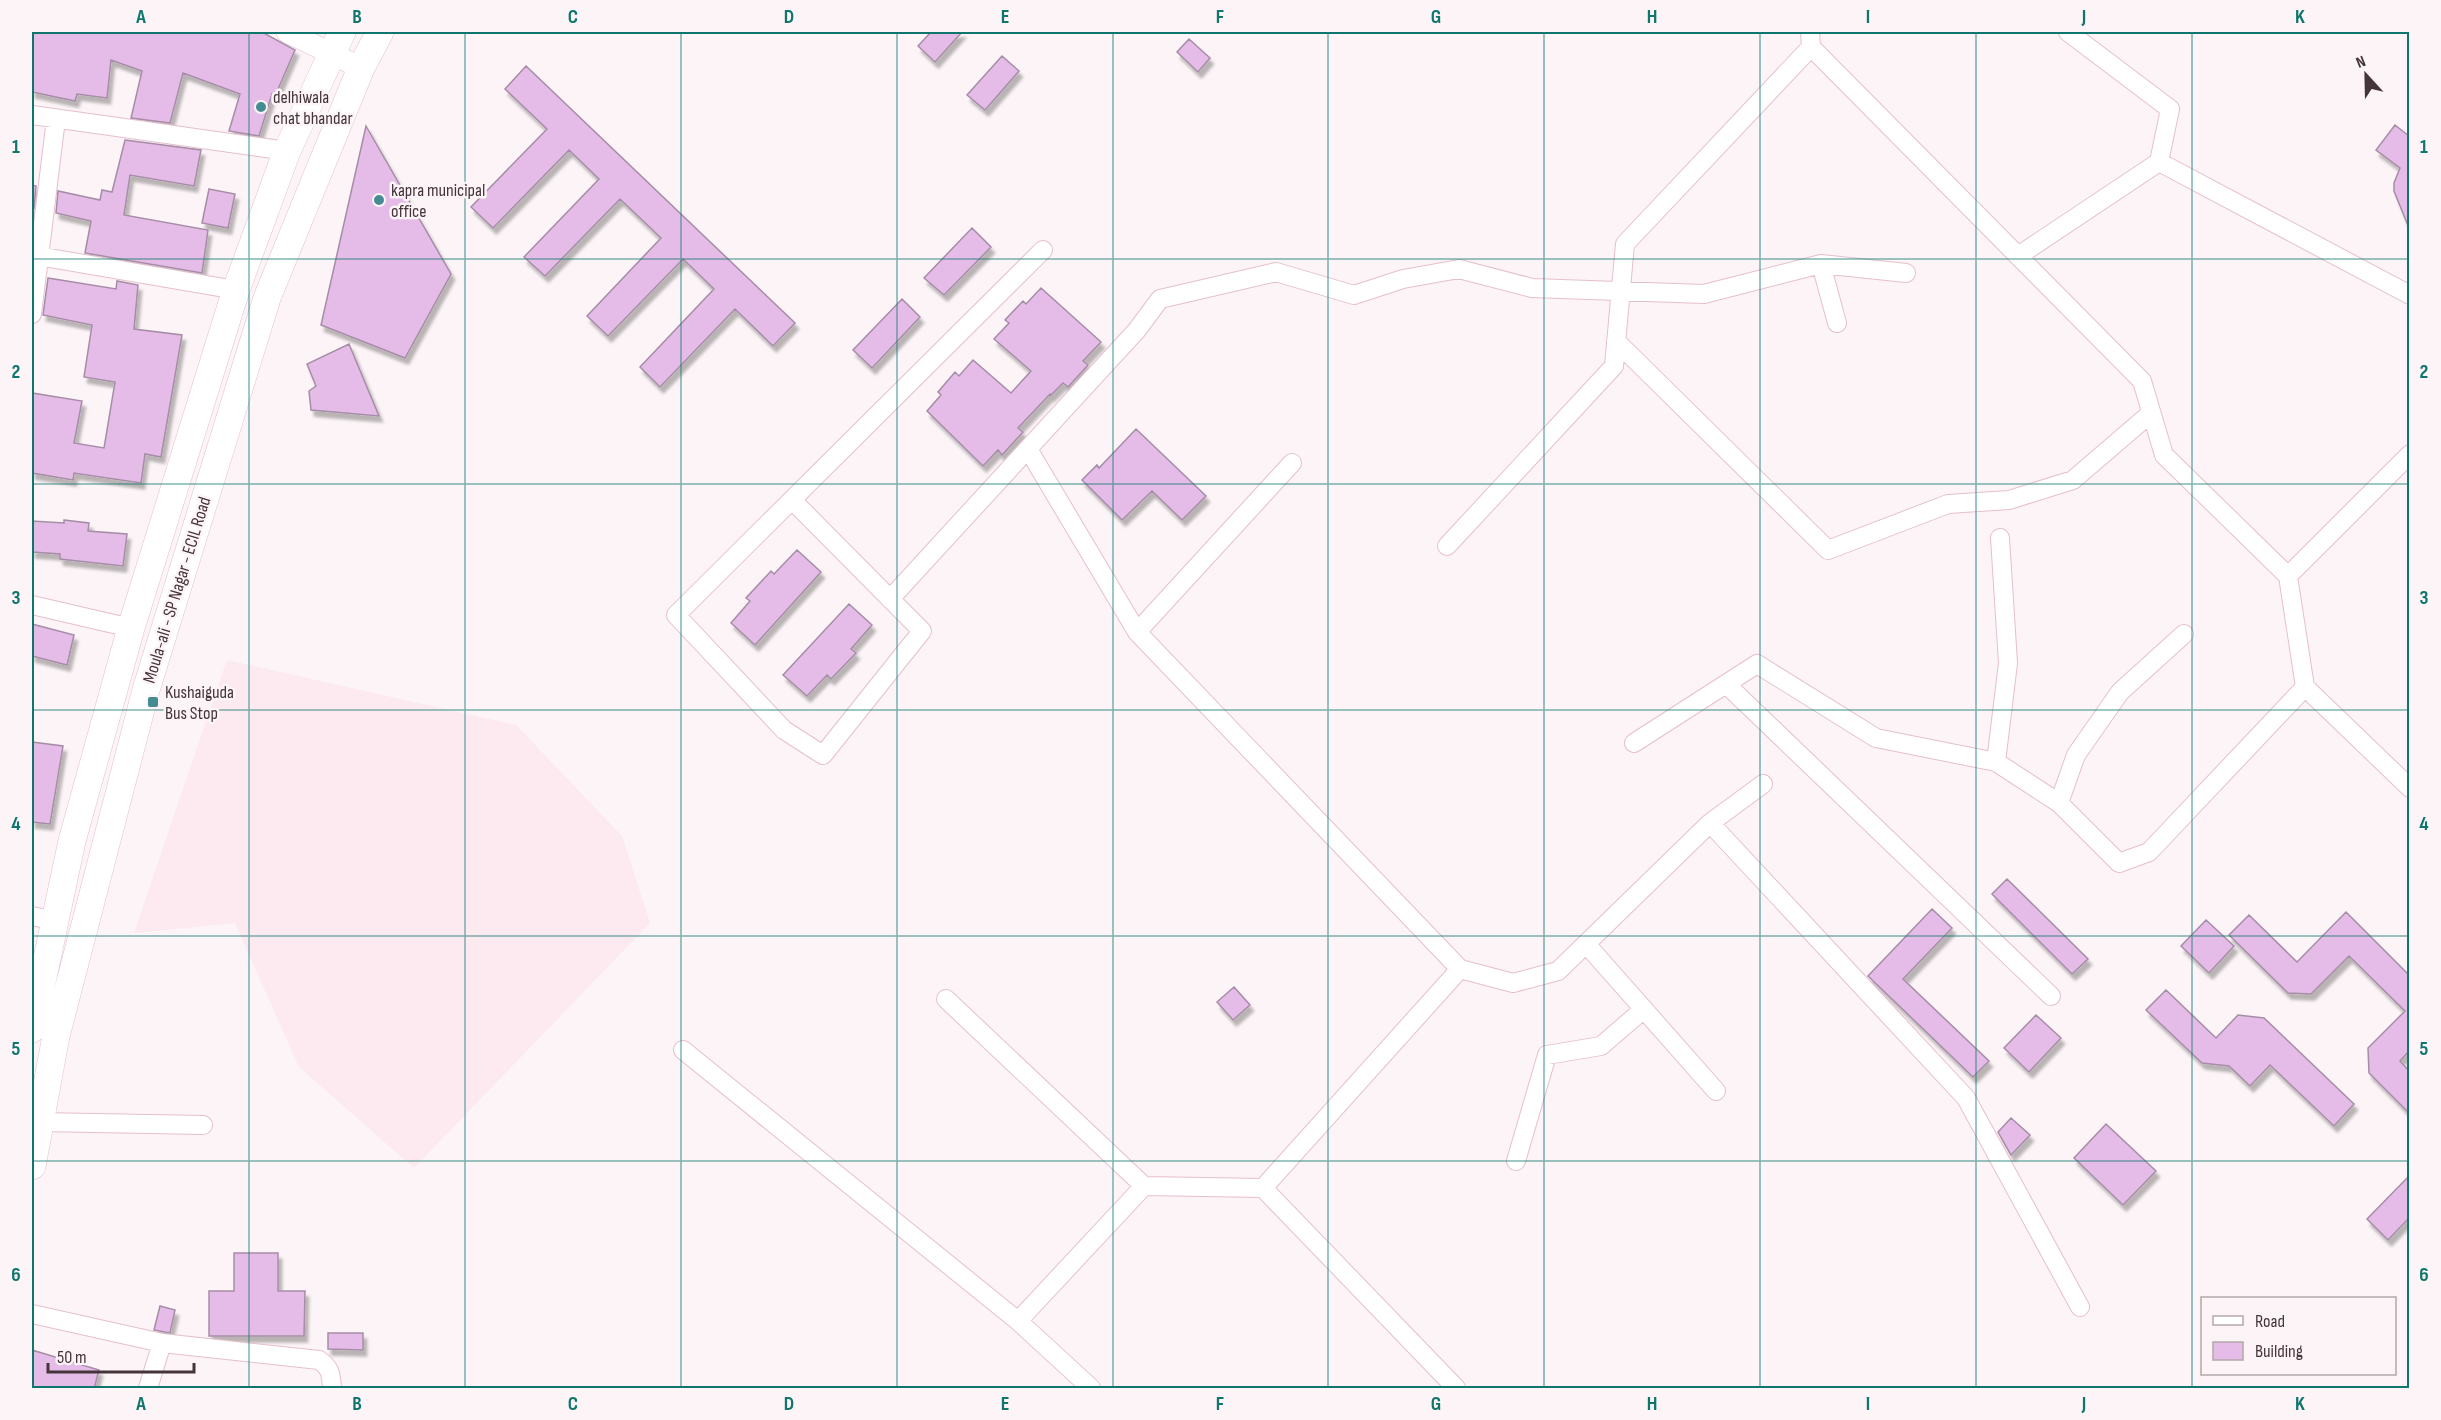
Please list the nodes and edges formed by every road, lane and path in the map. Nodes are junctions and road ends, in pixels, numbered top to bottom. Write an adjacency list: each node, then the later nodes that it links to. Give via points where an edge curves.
1 (287, 32): 5 (street)
2 (380, 32): 6 (main road, Moula-ali - SP Nagar - ECIL Road)
3 (2068, 32): 10 (street, via 2170,109)
4 (1810, 39): 13 (street); 17 (street, via 1625,244)
5 (336, 43): 6 (street); 9 (main road, Moula-ali - SP Nagar - ECIL Road)
6 (361, 68): 52 (main road, Moula-ali - SP Nagar - ECIL Road, via 267,298 147,690 56,1036)
7 (32, 115): 8 (street)
8 (56, 119): 9 (street); 12 (street)
9 (287, 151): 16 (main road, Moula-ali - SP Nagar - ECIL Road)
10 (2158, 162): 13 (street); 18 (street)
11 (1043, 250): 26 (street)
12 (36, 256): 16 (street); 19 (street)
13 (2018, 256): 22 (street, via 2142,381)
14 (1821, 264): 15 (street); 17 (street, via 1704,294); 20 (street)
15 (1906, 273)
16 (236, 290): 32 (main road, Moula-ali - SP Nagar - ECIL Road)
17 (1621, 292): 21 (street); 23 (street, via 1532,288 1459,269 1403,279 1354,295 1276,272 1160,299 1137,330)
18 (2409, 296)
19 (32, 314)
20 (1837, 323)
21 (1616, 341): 22 (street, via 1828,550 1948,504 2009,500 2073,480); 28 (street, via 1614,366)
22 (2151, 413): 29 (street, via 2164,455)
23 (1028, 449): 30 (street); 33 (street)
24 (2409, 454): 29 (street)
25 (1292, 463): 33 (street)
26 (792, 500): 30 (street); 30 (street, via 676,615 784,730 824,754 922,631)
27 (2000, 538): 38 (street, via 2008,663)
28 (1446, 546)
29 (2288, 576): 36 (street)
30 (890, 599)
31 (32, 605): 32 (street)
32 (131, 628): 43 (main road, Moula-ali - SP Nagar - ECIL Road, via 72,841)
33 (1137, 632): 45 (street)
34 (2184, 634): 41 (street, via 2120,692 2076,755)
35 (1727, 685): 37 (street); 38 (street, via 1757,664 1876,738); 46 (street)
36 (2305, 687): 40 (street); 41 (street, via 2149,852 2119,863)
37 (1634, 743)
38 (1996, 762): 41 (street)
39 (1763, 783): 42 (street)
40 (2409, 788)
41 (2059, 803)
42 (1710, 822): 44 (street); 58 (street, via 1966,1098)
43 (43, 919): 49 (main road, Moula-ali - SP Nagar - ECIL Road)
44 (1587, 945): 45 (street, via 1558,971 1513,983); 48 (street)
45 (1460, 969): 57 (street)
46 (2051, 996)
47 (946, 999): 56 (street)
48 (1644, 1010): 51 (street); 54 (street, via 1601,1046 1547,1054)
49 (32, 1029)
50 (683, 1050): 60 (street)
51 (1716, 1091)
52 (40, 1122): 53 (street); 55 (main road, Moula-ali - SP Nagar - ECIL Road)
53 (203, 1125)
54 (1516, 1161)
55 (32, 1166)
56 (1144, 1185): 57 (street); 60 (street)
57 (1263, 1188): 65 (street)
58 (2080, 1306)
59 (32, 1314): 61 (street)
60 (1018, 1321): 64 (street)
61 (162, 1342): 62 (street); 63 (street, via 319,1360 327,1365)
62 (148, 1389)
63 (332, 1389)
64 (1091, 1389)
65 (1456, 1389)

